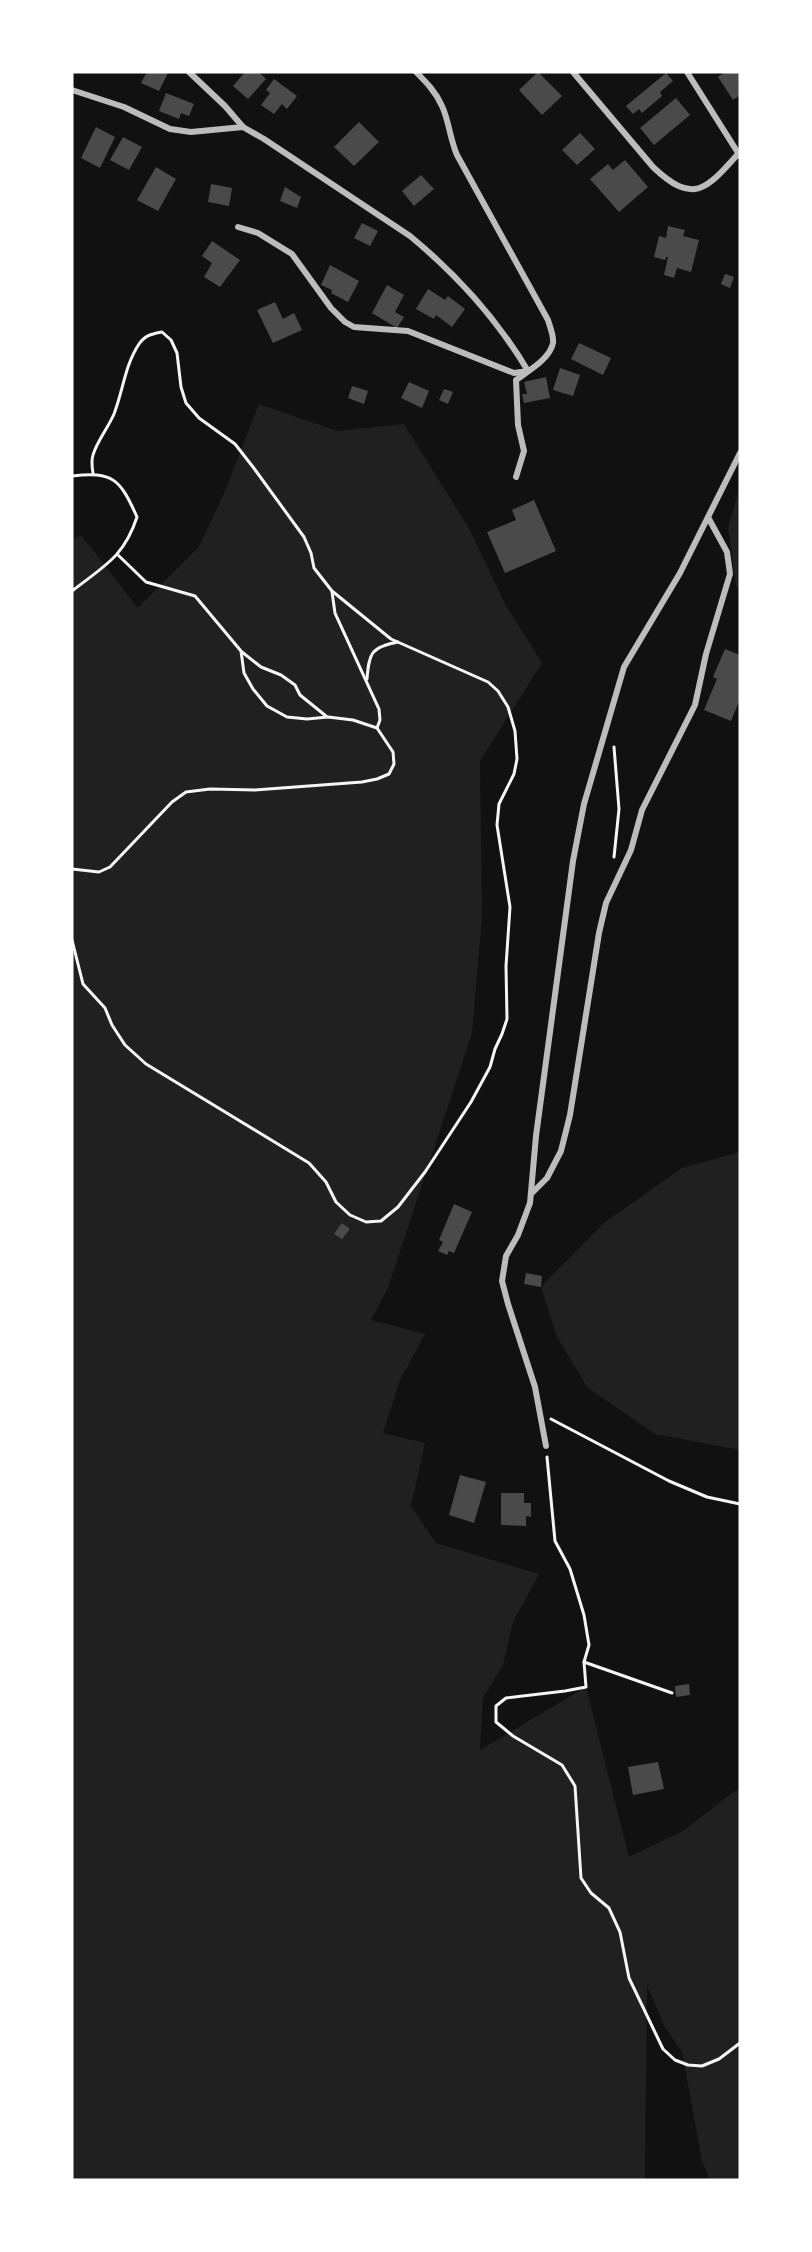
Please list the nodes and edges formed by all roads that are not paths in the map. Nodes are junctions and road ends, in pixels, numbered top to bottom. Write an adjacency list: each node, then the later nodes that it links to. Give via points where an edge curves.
1 (189, 72): 6 (street)
2 (416, 72): 9 (street, via 443,107 457,155 548,320 552,348)
3 (573, 72): 7 (street, via 668,181 697,190 715,181)
4 (687, 72): 7 (street)
5 (72, 90): 6 (street, via 107,100 179,131)
6 (243, 127): 9 (street, via 410,236 494,320)
7 (739, 155)
8 (238, 227): 9 (street, via 258,233 292,254 338,316 354,327 408,331 514,373)
9 (528, 371): 11 (street, via 516,380 518,425 524,451)
10 (740, 453): 12 (street)
11 (516, 477)
12 (709, 519): 13 (street, via 624,667 584,804 573,861); 13 (street, via 727,552 730,574 695,705 642,810 622,870 606,903 561,1151 547,1178)
13 (531, 1194): 14 (street, via 518,1235 506,1256 502,1281 535,1387)
14 (546, 1446)

